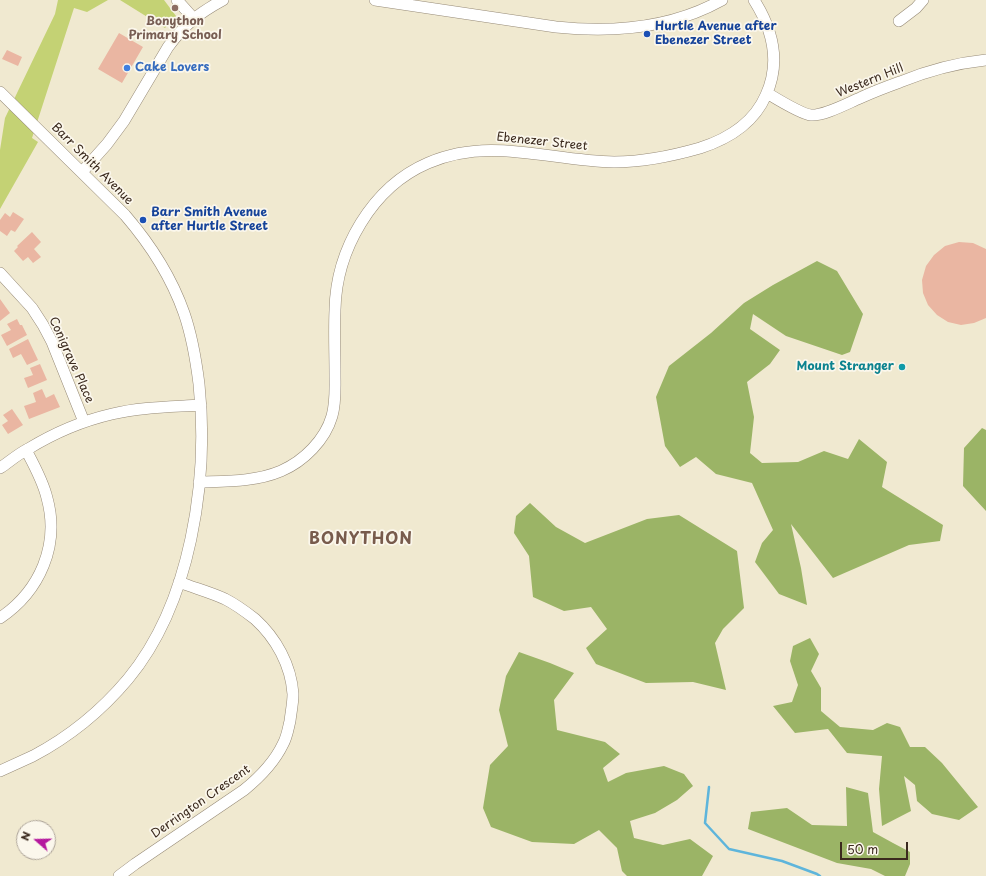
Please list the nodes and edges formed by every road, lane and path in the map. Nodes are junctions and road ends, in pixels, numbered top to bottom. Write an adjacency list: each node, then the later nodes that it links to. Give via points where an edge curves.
1 (176, 0): 8 (street)
2 (375, 0): 7 (street)
3 (722, 0): 7 (street, via 693,14 650,26 604,30 556,27)
4 (754, 0): 12 (street, Ebenezer Street, via 766,20 774,49 774,67)
5 (923, 0): 9 (street)
6 (216, 2): 8 (street)
7 (405, 2)
8 (194, 19): 13 (street, via 168,47 124,121)
9 (899, 21)
10 (986, 60): 12 (street, Western Hill, via 964,63 918,76 812,115)
11 (0, 92): 13 (street, Barr Smith Avenue)
12 (767, 93): 19 (street, Ebenezer Street, via 758,110 738,130 706,146 677,155 614,162 488,150 441,157 414,170 390,187 366,213 343,262 334,307 335,398 332,417 324,434 313,449 282,471 252,479)
13 (82, 172): 15 (street, Barr Smith Avenue, via 136,228 156,254 172,283 189,327)
14 (0, 273): 16 (street, Conigrave Place, via 32,308 43,325)
15 (201, 405): 16 (street, via 126,411); 19 (street, Barr Smith Avenue, via 202,444)
16 (84, 422): 17 (street, via 54,434)
17 (26, 450): 18 (street); 21 (street, via 40,476 47,497 51,538 43,568 33,586 13,609)
18 (0, 468)
19 (199, 482): 20 (street, Barr Smith Avenue, via 192,533)
20 (179, 582): 22 (street, Barr Smith Avenue, via 156,637 128,679 91,716 63,738); 23 (street, Derrington Crescent, via 232,603 268,633 281,652 291,679 293,695 287,734 277,756 259,778)
21 (0, 618)
22 (0, 771)
23 (119, 876)

